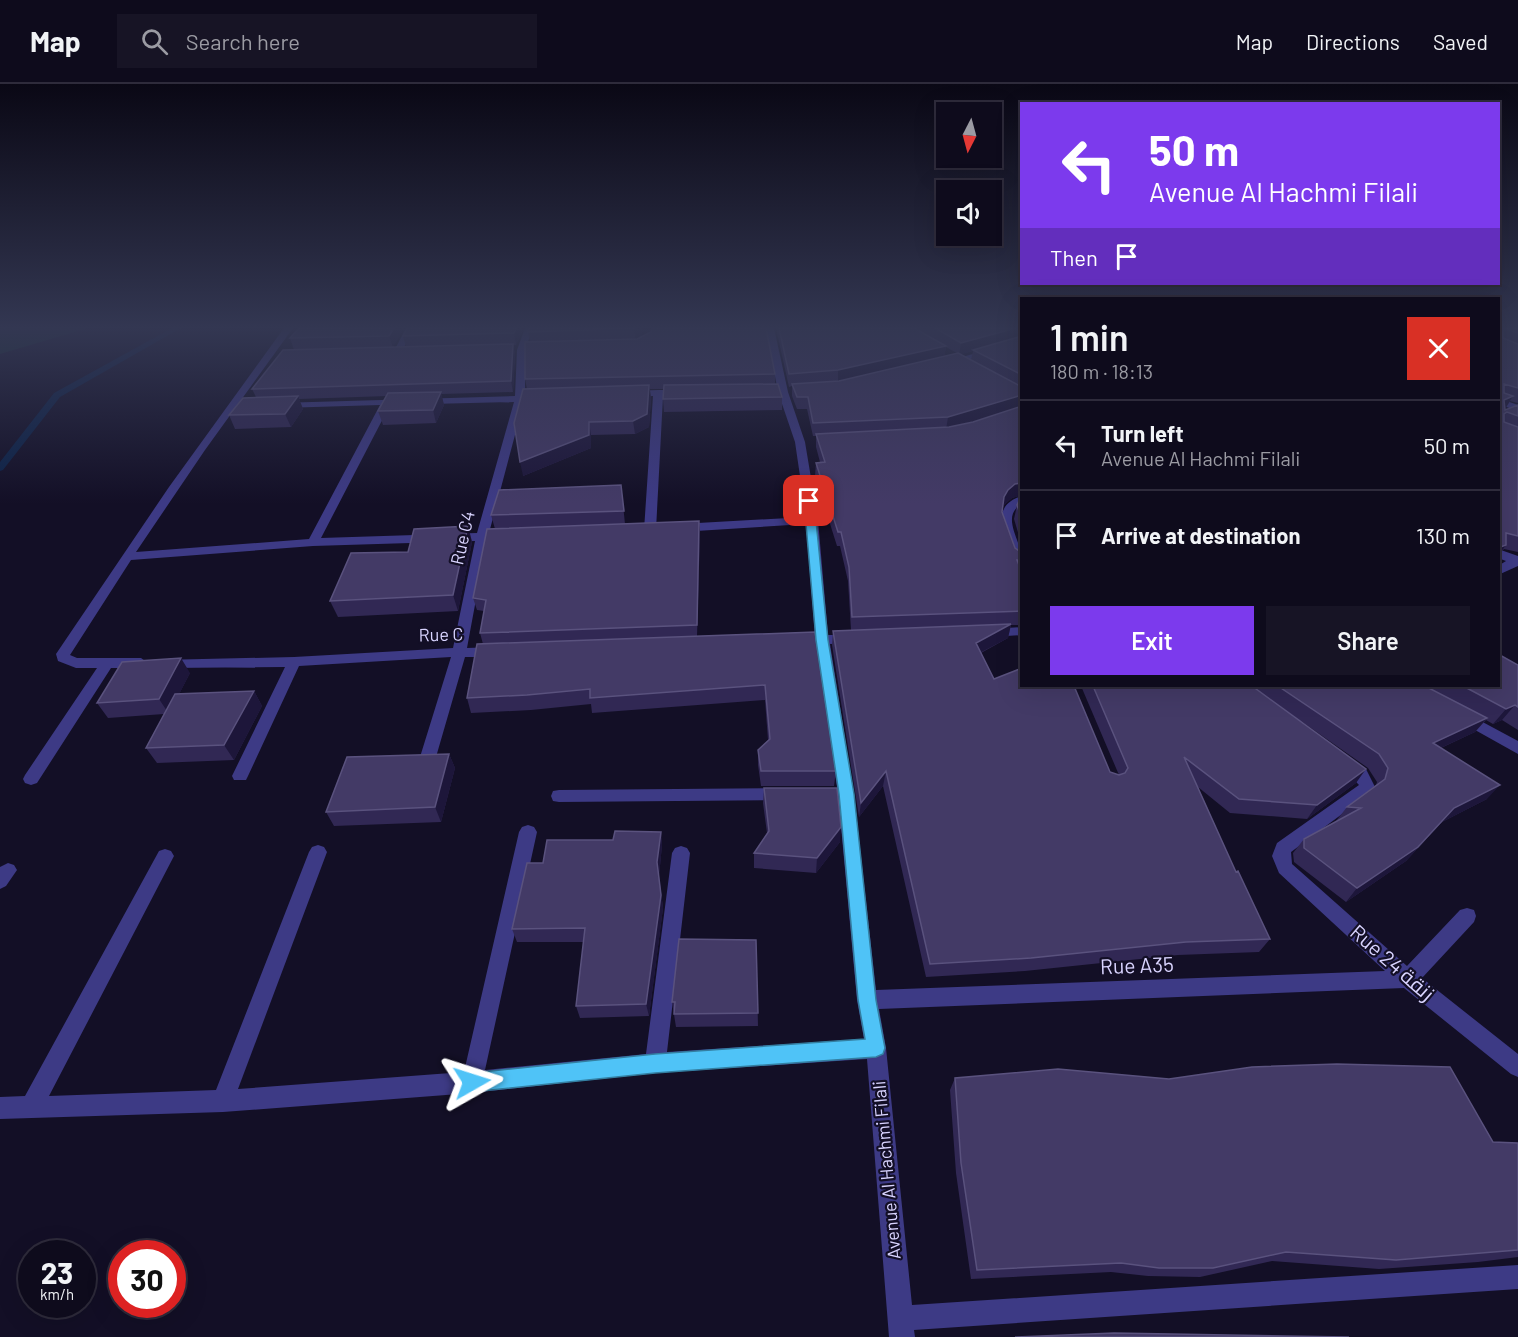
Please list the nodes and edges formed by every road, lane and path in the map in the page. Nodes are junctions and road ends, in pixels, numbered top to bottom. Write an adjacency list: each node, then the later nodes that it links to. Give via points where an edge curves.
1 (250, 386): 19 (street)
2 (520, 386): 8 (street, Rue C4)
3 (782, 386): 14 (street, Avenue Al Hachmi Filali, via 806,442)
4 (658, 393): 5 (street); 6 (street); 14 (street, via 644,530)
5 (692, 393)
6 (624, 395)
7 (555, 397): 8 (street)
8 (520, 398): 10 (street); 16 (street, Rue C4)
9 (1500, 401): 12 (street)
10 (387, 402): 11 (street); 17 (street)
11 (274, 405)
12 (1515, 410)
13 (1018, 500): 20 (street, via 1004,517)
14 (812, 520): 26 (street, Avenue Al Hachmi Filali)
15 (518, 536): 16 (street)
16 (482, 537): 17 (street); 29 (street, Rue C4)
17 (313, 542): 19 (street)
18 (1500, 554): 21 (street)
19 (126, 557): 31 (street, Rue C, via 63,654 63,658 76,663)
20 (1020, 560)
21 (1517, 561): 22 (street)
22 (1500, 571)
23 (1020, 631): 24 (street)
24 (980, 633)
25 (867, 638): 26 (street)
26 (822, 640): 27 (street); 40 (street, Avenue Al Hachmi Filali)
27 (787, 641)
28 (506, 652): 29 (street, Rue C)
29 (459, 653): 30 (street, Rue C); 35 (street, Rue C4)
30 (294, 662): 31 (street, Rue C); 36 (street)
31 (107, 663): 37 (street)
32 (1449, 708): 33 (street)
33 (1518, 748)
34 (1332, 753): 47 (street, Rue 24 زنقة, via 1360,774 1367,788 1283,848 1281,856 1285,867)
35 (429, 757)
36 (240, 776)
37 (31, 779)
38 (802, 794): 41 (street)
39 (824, 794): 40 (street)
40 (846, 794): 48 (street, Avenue Al Hachmi Filali)
41 (559, 796)
42 (528, 832): 52 (street)
43 (318, 852): 53 (street)
44 (681, 853): 50 (street)
45 (165, 856): 55 (street)
46 (1467, 916): 47 (street)
47 (1408, 979): 48 (street, Rue A35); 51 (street, Rue 24 زنقة)
48 (867, 1000): 49 (street, Avenue Al Hachmi Filali)
49 (876, 1048): 50 (street); 57 (street, Avenue Al Hachmi Filali)
50 (655, 1064): 52 (street)
51 (1518, 1067)
52 (472, 1082): 53 (street)
53 (222, 1101): 55 (street)
54 (0, 1108): 55 (street)
55 (31, 1108)
56 (1518, 1277): 57 (street)
57 (901, 1328)

